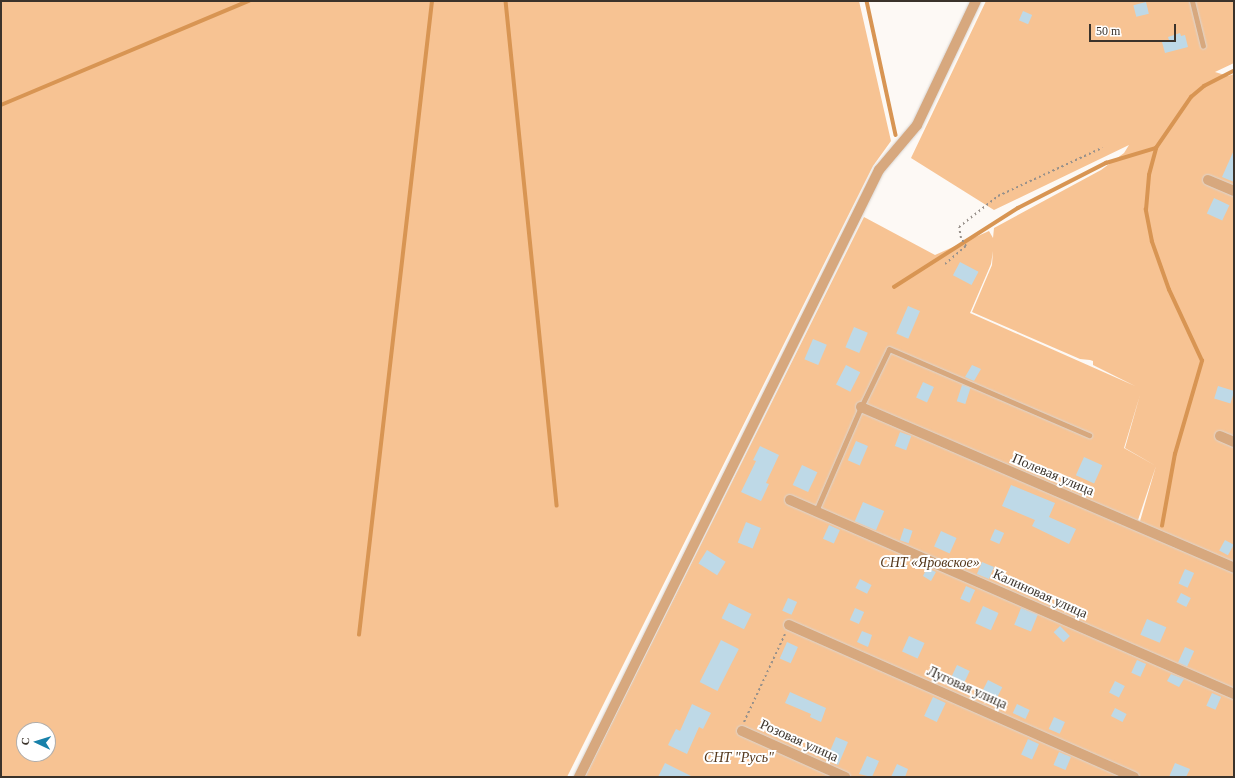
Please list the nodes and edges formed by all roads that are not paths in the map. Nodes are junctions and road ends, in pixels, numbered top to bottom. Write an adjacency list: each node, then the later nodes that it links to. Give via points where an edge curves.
1 (976, 1): 16 (street, via 917,125 879,170)
2 (1192, 1): 3 (lane)
3 (1203, 46)
4 (1208, 180): 5 (street)
5 (1234, 191)
6 (861, 407): 7 (lane, via 889,349); 11 (lane); 12 (street, Полевая улица)
7 (1089, 435)
8 (1220, 436): 9 (street)
9 (1234, 442)
10 (790, 500): 11 (street, Калиновая улица)
11 (816, 512): 14 (street, Калиновая улица)
12 (1234, 568)
13 (789, 625): 18 (street, Луговая улица)
14 (1234, 694)
15 (742, 731): 17 (street, Розовая улица)
16 (578, 777)
17 (845, 777)
18 (1134, 777)

